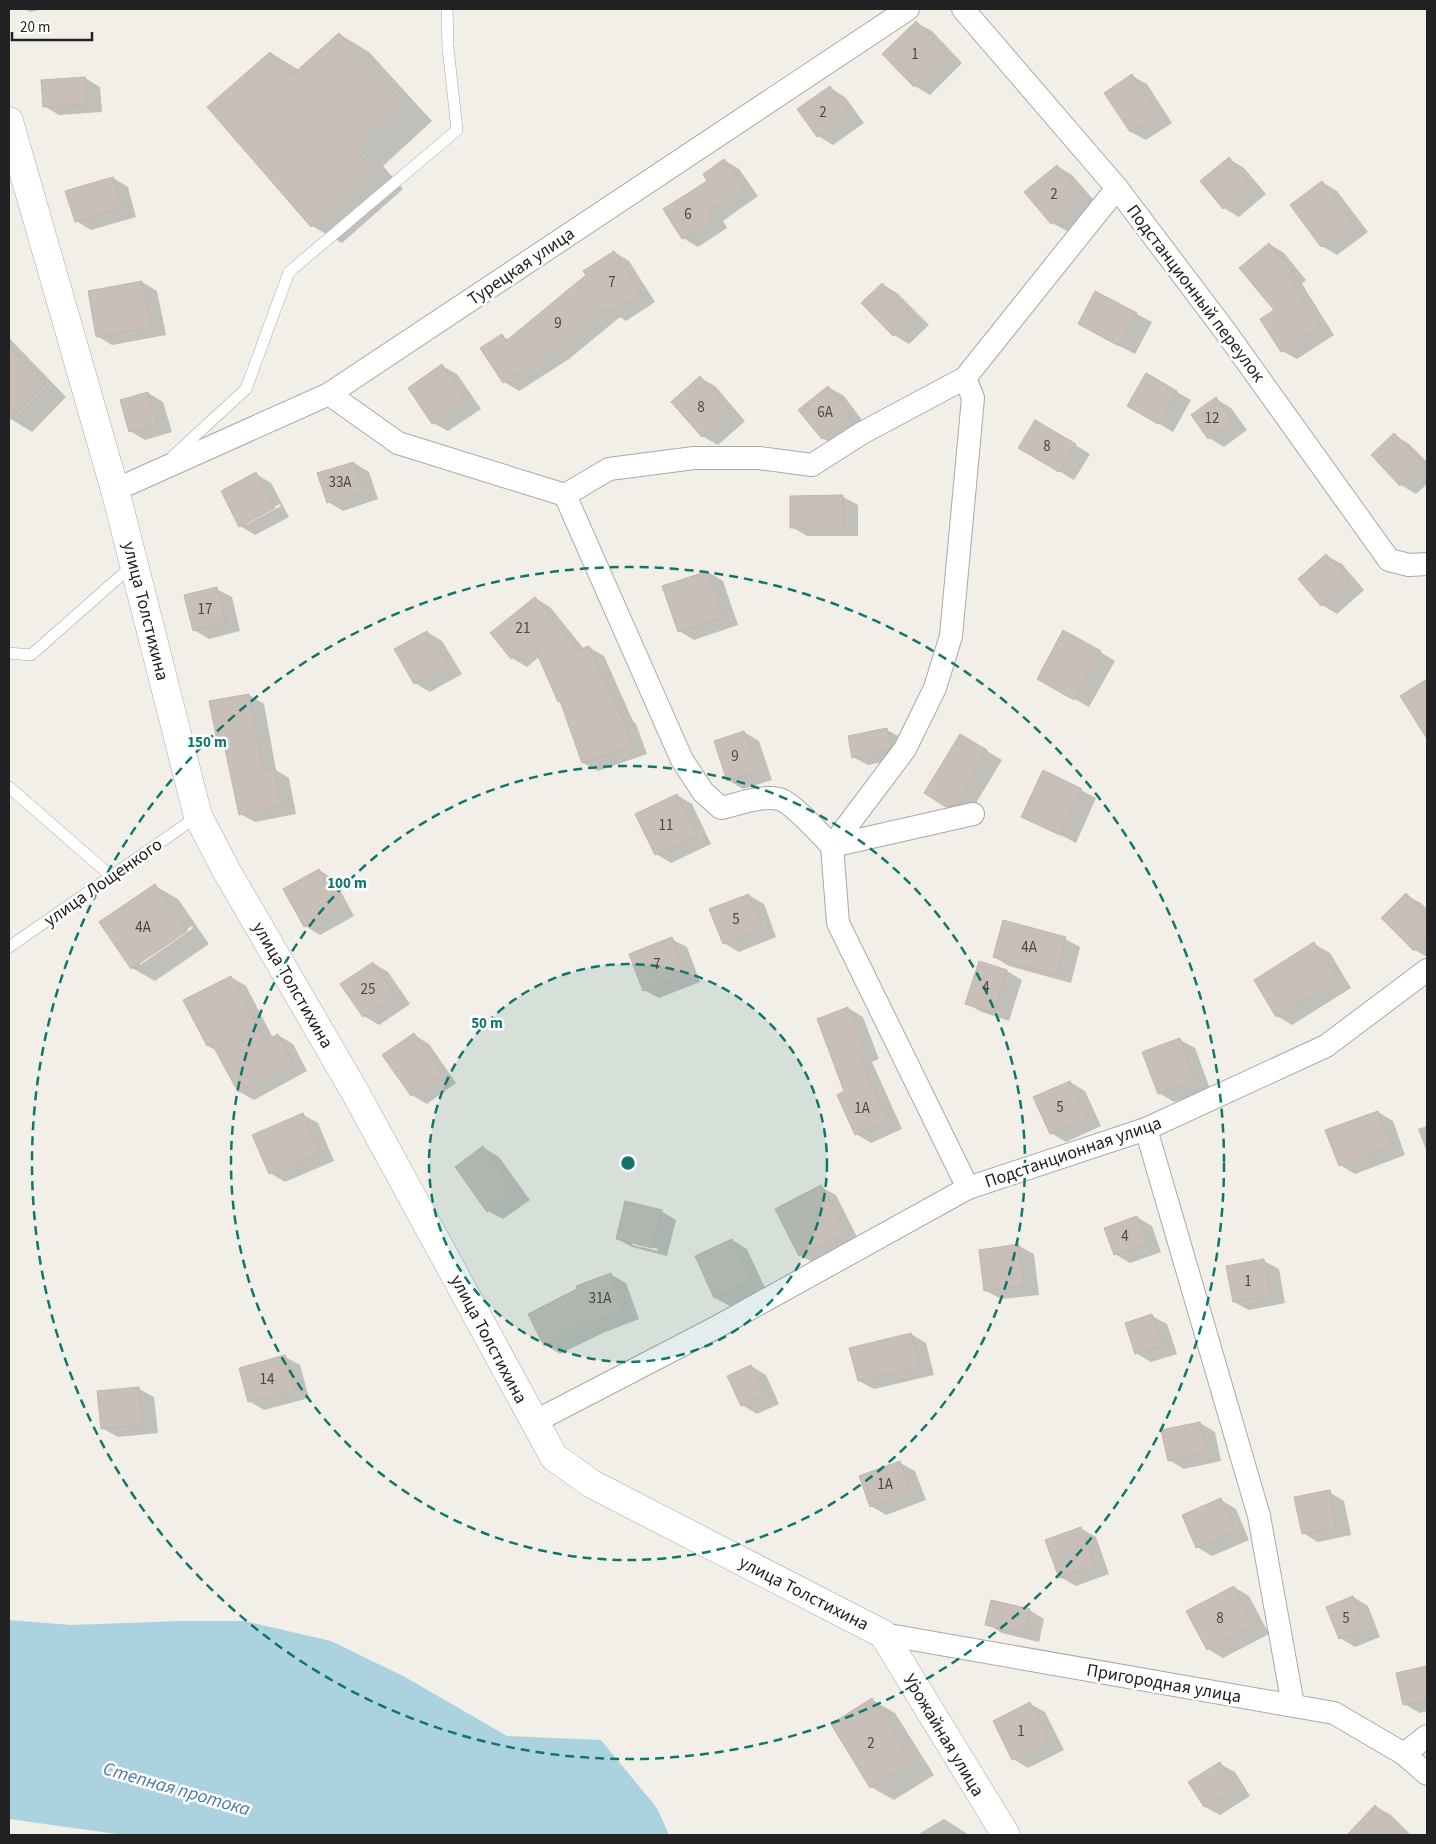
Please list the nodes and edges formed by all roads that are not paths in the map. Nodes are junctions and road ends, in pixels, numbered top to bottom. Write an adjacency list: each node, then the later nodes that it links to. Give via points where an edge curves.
1 (448, 9): 8 (lane, via 448,48 457,130 289,272 246,389)
2 (908, 9): 7 (street, Турецкая улица)
3 (963, 9): 5 (street, Подстанционный переулок)
4 (9, 121): 9 (street, улица Толстихина)
5 (1117, 188): 6 (street); 12 (street, Подстанционный переулок, via 1225,331 1389,560 1409,565)
6 (965, 378): 10 (street, via 862,433 812,465 759,458 694,458 609,469); 17 (street, via 973,398 951,636 935,688 905,749)
7 (329, 394): 8 (street, Турецкая улица); 10 (street, via 398,443)
8 (155, 472): 9 (street, Турецкая улица)
9 (115, 490): 11 (street, улица Толстихина)
10 (565, 496): 17 (street, via 682,760 704,792 721,808 765,798 781,799)
11 (134, 564): 13 (lane, via 31,655); 16 (street, улица Толстихина)
12 (1427, 564)
13 (9, 653)
14 (9, 788): 18 (lane)
15 (973, 814): 17 (street)
16 (198, 816): 18 (lane, улица Лощенкого); 23 (street, улица Толстихина, via 355,1092)
17 (832, 846): 22 (street, via 838,923)
18 (111, 876): 19 (lane, улица Лощенкого)
19 (9, 947)
20 (1427, 970): 21 (street, Подстанционная улица, via 1326,1046)
21 (1146, 1129): 22 (street, Подстанционная улица); 25 (street, via 1259,1516)
22 (968, 1188): 23 (street, Подстанционная улица, via 715,1328)
23 (534, 1422): 24 (street, улица Толстихина, via 554,1457 592,1484)
24 (883, 1634): 25 (street, Пригородная улица); 29 (street, Урожайная улица)
25 (1293, 1705): 27 (street, Пригородная улица, via 1334,1713)
26 (1427, 1736): 27 (street)
27 (1404, 1754): 28 (street, Пригородная улица)
28 (1427, 1774)
29 (1006, 1835)

